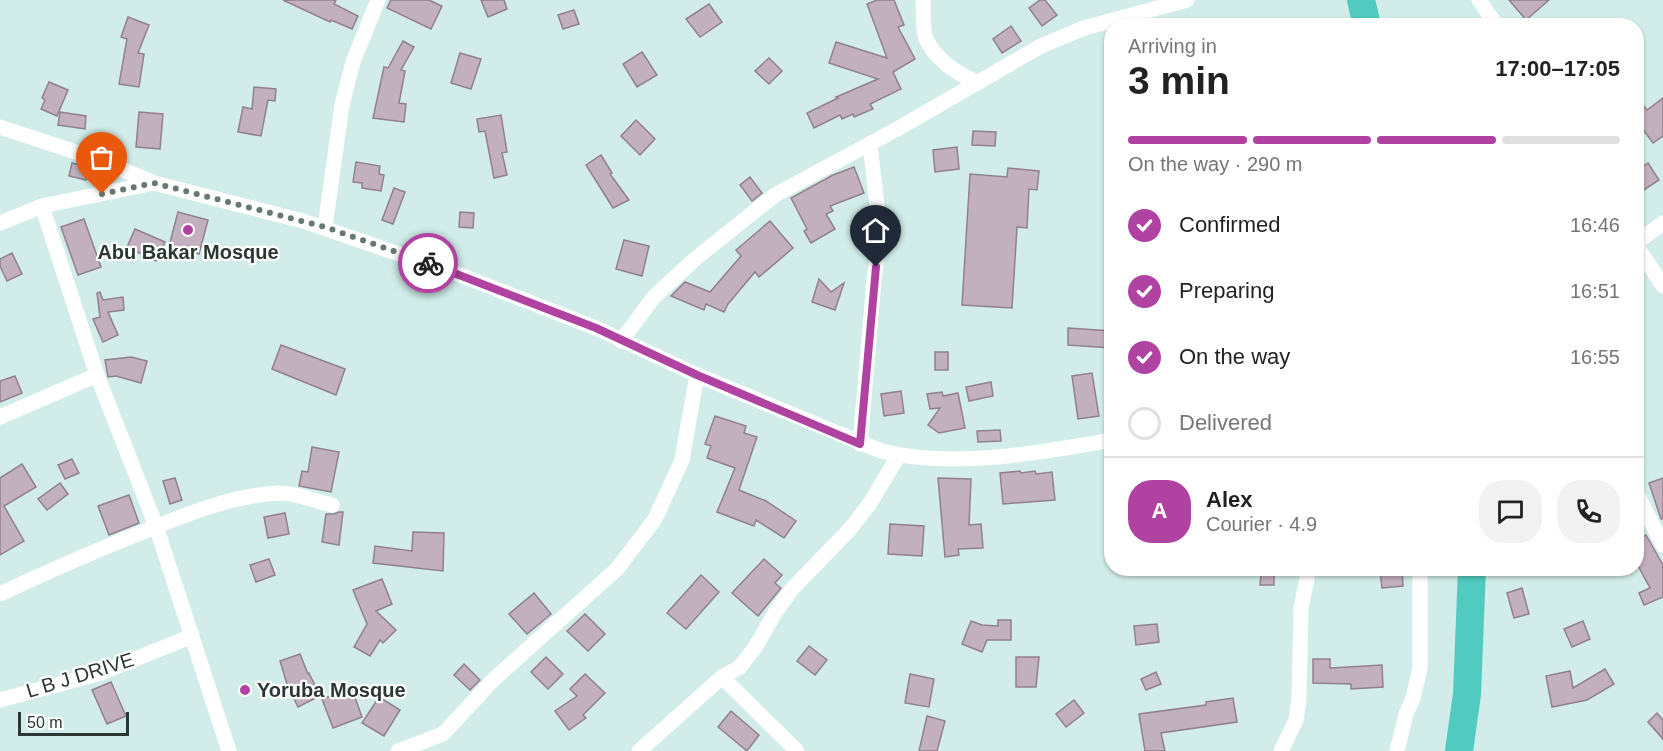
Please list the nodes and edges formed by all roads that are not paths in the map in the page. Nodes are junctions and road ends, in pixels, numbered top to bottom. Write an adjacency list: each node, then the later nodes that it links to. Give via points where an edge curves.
1 (378, 0): 19 (street, via 353,62 342,105)
2 (923, 0): 12 (street, via 926,37 955,73)
3 (1187, 0): 7 (street)
4 (1348, 0): 8 (highway)
5 (1360, 0): 9 (highway)
6 (1479, 0): 10 (street)
7 (1121, 18)
8 (1351, 18)
9 (1364, 18)
10 (1491, 18)
11 (1104, 23): 12 (street, via 1041,46)
12 (976, 82): 14 (street)
13 (0, 127): 15 (street, via 100,160)
14 (870, 144): 23 (street, via 775,195 748,216 654,297); 28 (street, via 880,232)
15 (154, 183): 16 (street); 19 (street)
16 (42, 206): 17 (street); 24 (street)
17 (0, 223)
18 (1663, 223): 20 (street)
19 (325, 227): 23 (street, via 460,275)
20 (1644, 238)
21 (1644, 256): 22 (street)
22 (1663, 286)
23 (621, 341): 25 (street)
24 (97, 375): 26 (street); 32 (street)
25 (697, 375): 28 (street); 43 (street, via 682,460 655,519 617,569 494,679 442,734)
26 (0, 417)
27 (1104, 441): 29 (street, via 991,457)
28 (860, 444): 29 (street)
29 (899, 456): 40 (street, via 851,528 776,610 740,667)
30 (332, 505): 32 (street, via 288,494 262,495 200,509)
31 (1644, 508): 33 (street)
32 (156, 526): 38 (street); 39 (street)
33 (1663, 545)
34 (1307, 576): 46 (street, via 1301,609 1296,720)
35 (1420, 576): 47 (street, via 1420,668)
36 (1457, 576): 48 (highway, via 1455,692)
37 (1472, 576): 49 (highway, via 1467,694)
38 (0, 594)
39 (192, 636): 41 (street, L B J DRIVE, via 101,673); 42 (street)
40 (722, 677): 44 (street); 45 (street)
41 (0, 700)
42 (226, 750)
43 (398, 751)
44 (639, 751)
45 (797, 751)
46 (1281, 751)
47 (1397, 751)
48 (1446, 751)
49 (1459, 751)

